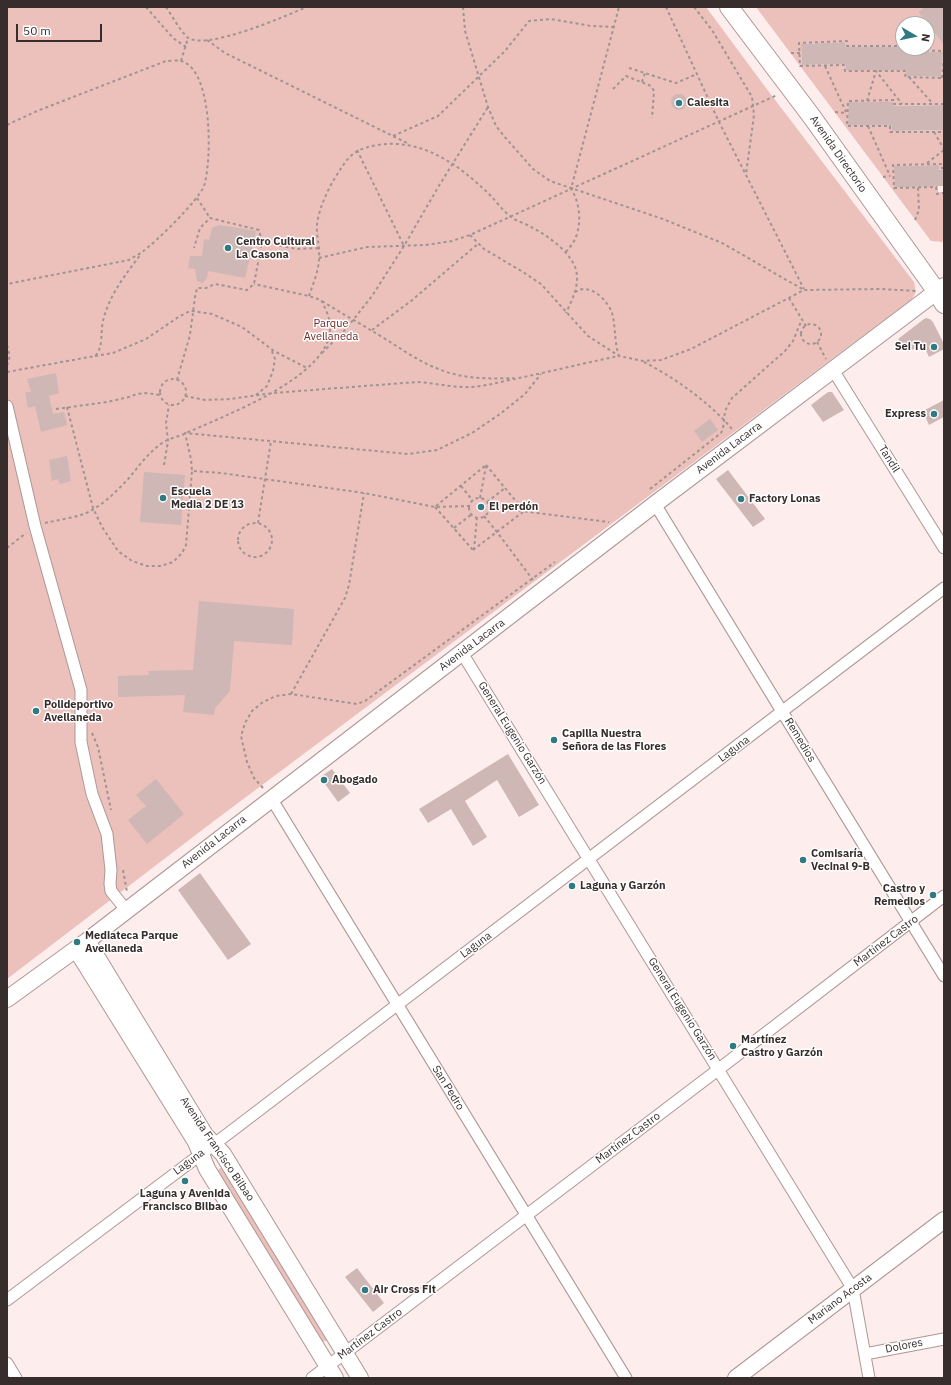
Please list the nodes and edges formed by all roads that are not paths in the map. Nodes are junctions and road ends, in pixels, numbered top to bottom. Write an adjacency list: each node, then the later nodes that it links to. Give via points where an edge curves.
1 (729, 7): 2 (main road, Avenida Directorio)
2 (942, 294): 3 (street, Avenida Lacarra)
3 (833, 370): 5 (street, Avenida Lacarra, via 741,440); 6 (street, Tandil)
4 (7, 406): 13 (street, via 80,690 81,742 92,794 107,834 110,884)
5 (652, 497): 8 (street, Avenida Lacarra, via 630,523 537,585); 9 (street, Remedios)
6 (944, 548)
7 (944, 588): 9 (street, Laguna)
8 (462, 653): 10 (street, Avenida Lacarra); 11 (street, General Eugenio Garzón)
9 (783, 712): 11 (street, Laguna); 14 (street, Remedios)
10 (271, 798): 13 (street, Avenida Lacarra); 18 (street, San Pedro)
11 (589, 858): 18 (street, Laguna); 19 (street, General Eugenio Garzón)
12 (944, 896): 14 (street, Martínez Castro)
13 (126, 910): 15 (street, Avenida Lacarra)
14 (910, 922): 16 (street, Remedios); 19 (street, Martínez Castro)
15 (81, 944): 17 (street, Avenida Lacarra); 20 (street, Avenida Francisco Bilbao, via 196,1142)
16 (944, 976)
17 (7, 999)
18 (397, 1005): 20 (street, Laguna); 21 (street, San Pedro)
19 (719, 1069): 21 (street, Martínez Castro); 23 (street, General Eugenio Garzón)
20 (207, 1149): 24 (street, Laguna); 26 (street, Avenida Francisco Bilbao, via 222,1154); 29 (street, Avenida Francisco Bilbao, via 207,1169)
21 (527, 1214): 26 (street, Martínez Castro); 33 (street, San Pedro)
22 (944, 1220): 23 (street, Mariano Acosta)
23 (853, 1289): 27 (street, General Eugenio Garzón); 34 (street, Mariano Acosta)
24 (7, 1300)
25 (944, 1338): 27 (street, Dolores)
26 (345, 1353): 29 (street, Martínez Castro); 32 (street, Avenida Francisco Bilbao)
27 (865, 1354): 35 (street, General Eugenio Garzón)
28 (7, 1362): 30 (street)
29 (331, 1372): 31 (street, Martínez Castro)
30 (16, 1378)
31 (312, 1378)
32 (360, 1378)
33 (626, 1378)
34 (736, 1378)
35 (869, 1378)

